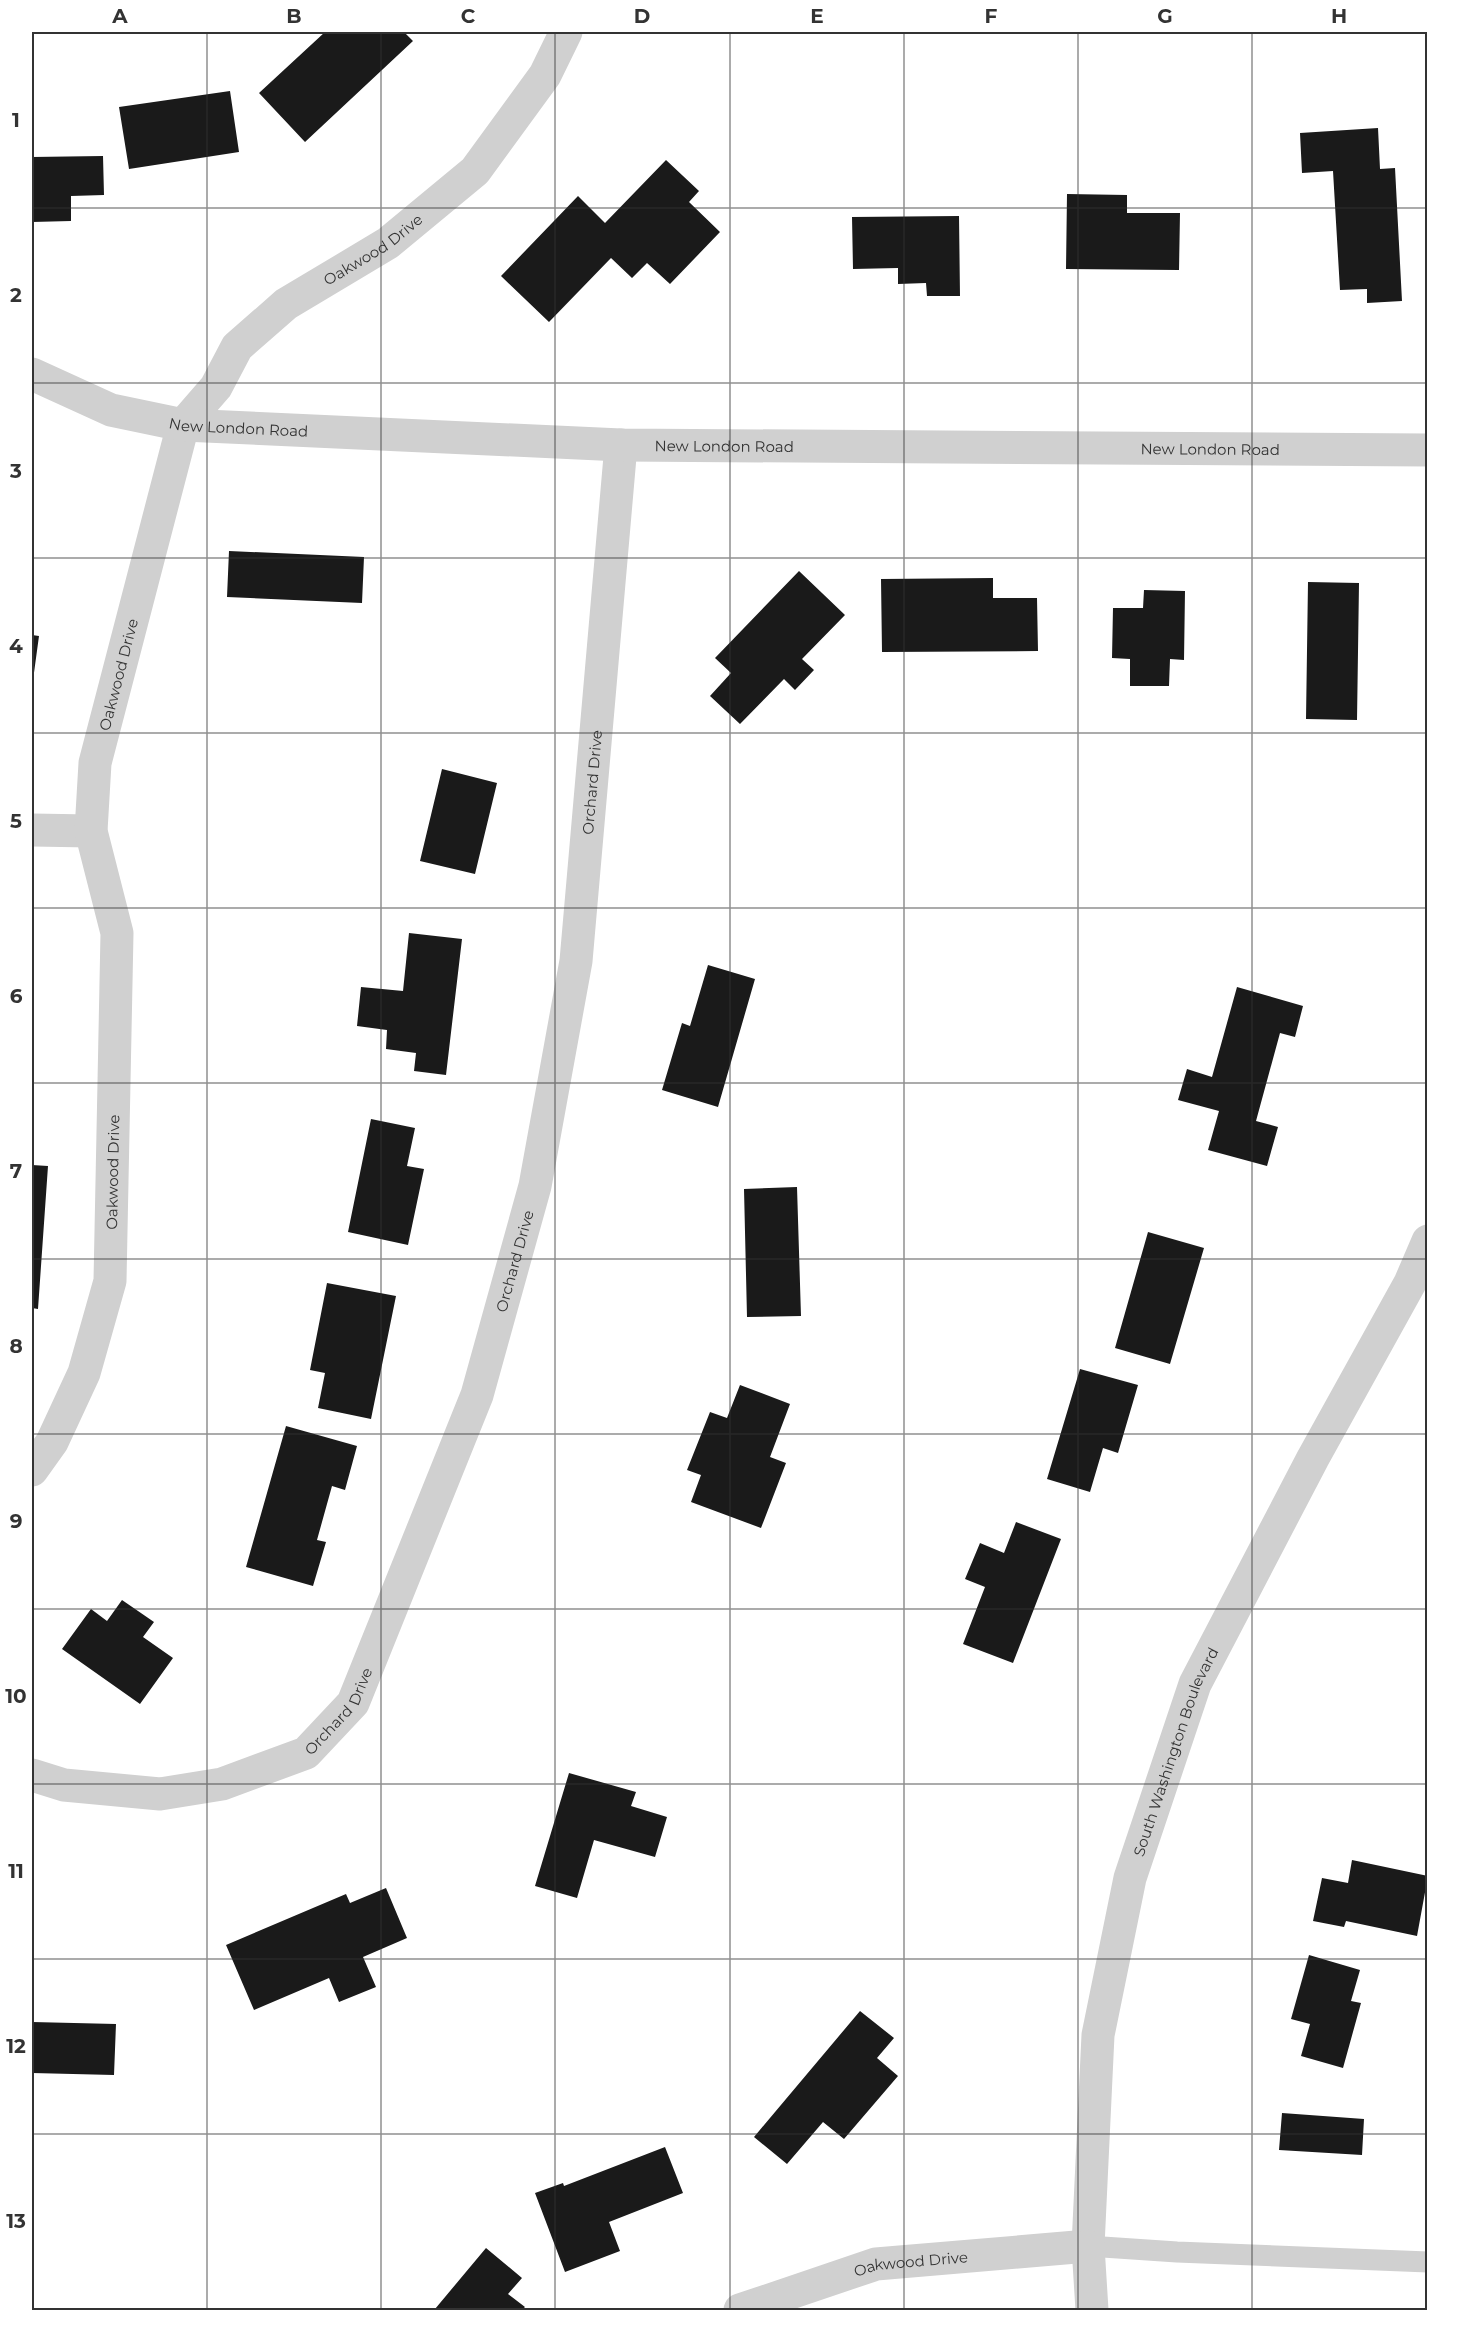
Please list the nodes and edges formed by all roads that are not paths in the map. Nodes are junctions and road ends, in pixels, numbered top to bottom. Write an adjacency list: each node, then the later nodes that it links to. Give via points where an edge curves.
1 (566, 32): 3 (street, Oakwood Drive, via 545,75 475,171 388,243 286,304 237,347 216,387)
2 (32, 374): 3 (street, New London Road, via 111,410)
3 (183, 425): 4 (street, New London Road); 7 (street, Oakwood Drive, via 95,763)
4 (621, 445): 5 (street, New London Road); 10 (street, Orchard Drive, via 576,961 535,1186 477,1395 353,1703 306,1753 222,1784 160,1794 64,1785)
5 (1428, 450)
6 (32, 830): 7 (street)
7 (91, 831): 9 (street, Oakwood Drive, via 117,933 110,1281 84,1373 52,1442)
8 (1428, 1241): 11 (street, South Washington Boulevard, via 1410,1283 1313,1458 1192,1695 1130,1878 1098,2035)
9 (32, 1470)
10 (32, 1775)
11 (1088, 2246): 12 (lane); 13 (street, Oakwood Drive, via 876,2264); 14 (street, South Washington Boulevard)
12 (1428, 2262)
13 (740, 2310)
14 (1092, 2310)

